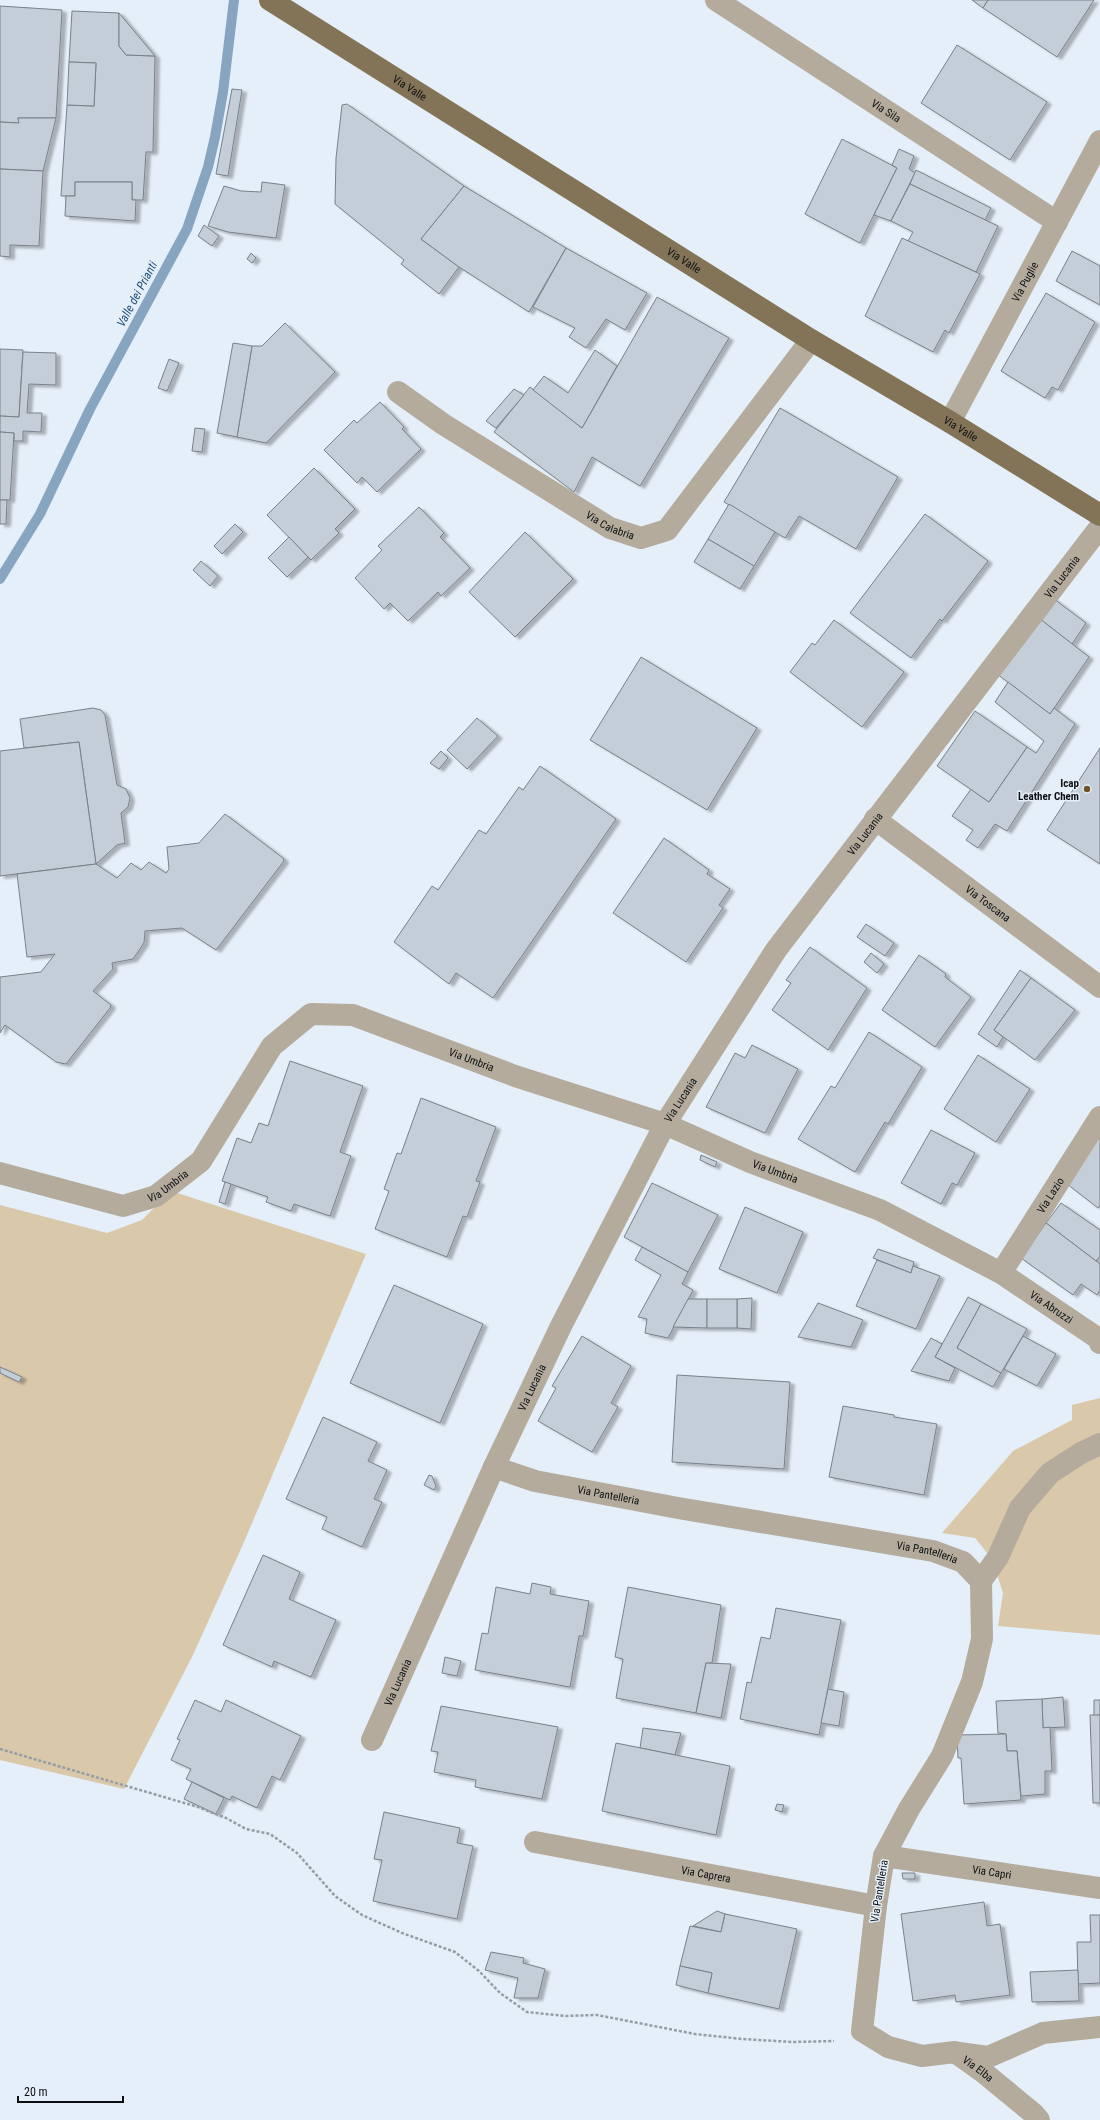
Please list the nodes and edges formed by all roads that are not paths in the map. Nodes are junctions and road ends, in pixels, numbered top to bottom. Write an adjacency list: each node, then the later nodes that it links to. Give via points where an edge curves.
1 (716, 0): 4 (street, Via Sila)
2 (285, 4): 5 (main road, Via Valle)
3 (1100, 141): 4 (street, Via Puglie)
4 (1057, 222): 7 (street, Via Puglie)
5 (811, 340): 6 (street, Via Calabria, via 667,530 641,538 610,528 443,424); 7 (main road, Via Valle)
6 (398, 392)
7 (950, 422): 8 (main road, Via Valle)
8 (1100, 515)
9 (1100, 527): 10 (street, Via Lucania)
10 (876, 819): 11 (street, Via Toscana); 13 (street, Via Lucania, via 776,950)
11 (1100, 987)
12 (1100, 1117): 15 (street, Via Lazio)
13 (665, 1124): 14 (street, Via Umbria, via 515,1076 354,1015 311,1014 272,1046 201,1161 156,1196 123,1206); 15 (street, Via Umbria, via 750,1162 880,1210); 18 (street, Via Lucania, via 561,1326)
14 (0, 1173)
15 (1001, 1273): 16 (street, Via Abruzzi, via 1099,1339)
16 (1100, 1343)
17 (1100, 1444): 19 (street, via 1080,1453 1050,1473 1020,1508 998,1557)
18 (494, 1467): 19 (street, Via Pantelleria, via 535,1481 933,1551 963,1562); 20 (street, Via Lucania)
19 (981, 1581): 22 (street, Via Pantelleria, via 982,1639 972,1682 942,1756)
20 (372, 1740)
21 (535, 1842): 24 (street, Via Caprera)
22 (884, 1856): 23 (street, Via Capri); 24 (street, Via Pantelleria)
23 (1100, 1888)
24 (876, 1906): 26 (street, Via Pantelleria)
25 (1100, 2027): 27 (street, via 1043,2033 988,2057)
26 (862, 2031): 27 (street, Via Elba, via 888,2047 922,2056)
27 (955, 2052): 28 (street, Via Elba)
28 (1039, 2120)

